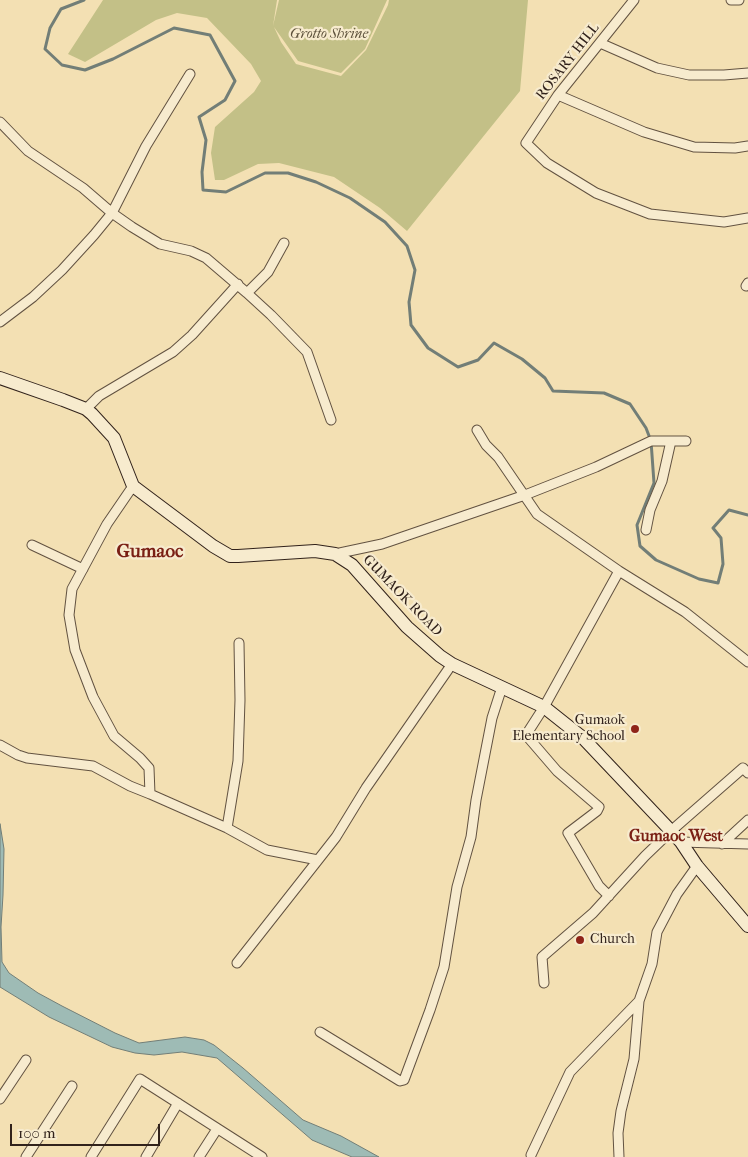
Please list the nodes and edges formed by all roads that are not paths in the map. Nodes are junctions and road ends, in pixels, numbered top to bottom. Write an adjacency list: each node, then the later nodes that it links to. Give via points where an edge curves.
1 (634, 0): 4 (street, ROSARY HILL)
2 (731, 0): 3 (street)
3 (738, 0)
4 (600, 43): 5 (street, via 657,68 689,75); 7 (street, ROSARY HILL)
5 (748, 72)
6 (190, 74): 10 (street, via 146,146)
7 (558, 95): 9 (street, via 644,132 694,147); 11 (street, ROSARY HILL, via 526,143 547,163 596,194 650,214 724,222)
8 (0, 122): 10 (street, via 28,151 83,188)
9 (748, 146)
10 (112, 213): 13 (street, via 160,244 206,258); 15 (street, via 62,270)
11 (748, 218)
12 (284, 243): 14 (street, via 268,272)
13 (238, 284): 14 (street); 17 (street, via 192,335 172,352 99,396)
14 (247, 293): 18 (street, via 307,352)
15 (0, 322)
16 (0, 378): 17 (street)
17 (86, 409): 22 (street, via 114,438)
18 (331, 420)
19 (477, 430): 23 (street)
20 (671, 441): 21 (street); 23 (street, via 651,441); 24 (street)
21 (686, 441)
22 (132, 486): 26 (street, GUMAOK ROAD, via 230,556 315,551); 27 (street)
23 (524, 495): 26 (street, via 382,544); 28 (street, via 538,514)
24 (646, 530)
25 (32, 545): 27 (street)
26 (335, 554): 31 (street, GUMAOK ROAD, via 352,565 407,627)
27 (83, 569): 36 (street, via 72,589 68,615 75,650 93,697 114,736 149,768)
28 (619, 571): 30 (street, via 685,612); 33 (street)
29 (239, 643): 38 (street, via 238,761)
30 (748, 662)
31 (452, 664): 32 (street, GUMAOK ROAD); 43 (street)
32 (502, 687): 33 (street, GUMAOK ROAD); 50 (street, via 492,718 444,967 404,1080 400,1081)
33 (544, 707): 39 (street, GUMAOK ROAD, via 583,738); 45 (street, via 526,735 557,771 599,807 568,833 599,886)
34 (0, 745): 36 (street, via 28,758 93,766)
35 (746, 768): 39 (street)
36 (150, 794): 38 (street)
37 (748, 820): 41 (street)
38 (228, 828): 43 (street, via 267,850)
39 (672, 831): 40 (street, GUMAOK ROAD); 45 (street)
40 (681, 842): 41 (street); 44 (street, GUMAOK ROAD)
41 (722, 844): 42 (street)
42 (748, 844)
43 (318, 860): 47 (street)
44 (697, 866): 46 (street, GUMAOK ROAD); 49 (street, via 677,894 657,932 652,964)
45 (609, 896): 48 (street, via 542,957)
46 (748, 926)
47 (237, 963)
48 (544, 982)
49 (639, 1001): 56 (street, via 570,1072); 62 (street, via 634,1059 618,1133)
50 (320, 1032)
51 (26, 1060): 53 (street)
52 (72, 1086): 57 (street)
53 (0, 1099)
54 (178, 1103): 55 (street); 58 (street, via 140,1079); 59 (street)
55 (218, 1129): 60 (street); 61 (street)
56 (531, 1155)
57 (26, 1157)
58 (91, 1157)
59 (146, 1157)
60 (199, 1157)
61 (262, 1157)
62 (619, 1157)

